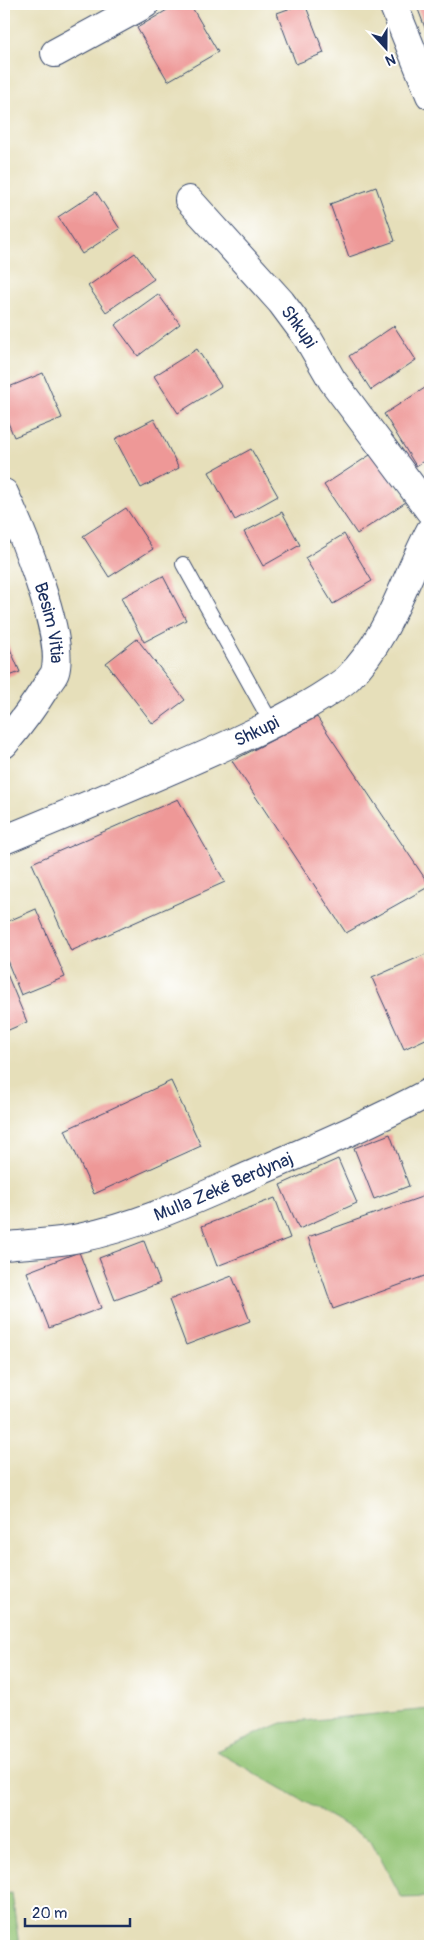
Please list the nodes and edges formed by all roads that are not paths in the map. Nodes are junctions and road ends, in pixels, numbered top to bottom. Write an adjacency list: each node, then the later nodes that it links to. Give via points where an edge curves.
1 (145, 4): 3 (street)
2 (393, 4): 4 (street)
3 (55, 53)
4 (430, 95)
5 (189, 200): 7 (street, Shkupi, via 281,302 307,337 332,380)
6 (4, 492): 11 (street, Besim Vitia, via 17,519 56,640 55,672 32,710)
7 (430, 511)
8 (430, 531): 10 (street, Shkupi, via 374,647 348,679)
9 (183, 564): 10 (lane)
10 (272, 724): 12 (street, Shkupi)
11 (4, 744)
12 (4, 840)
13 (430, 1092): 14 (street, Mulla Zekë Berdynaj, via 284,1160 128,1225 79,1238)
14 (4, 1246)

